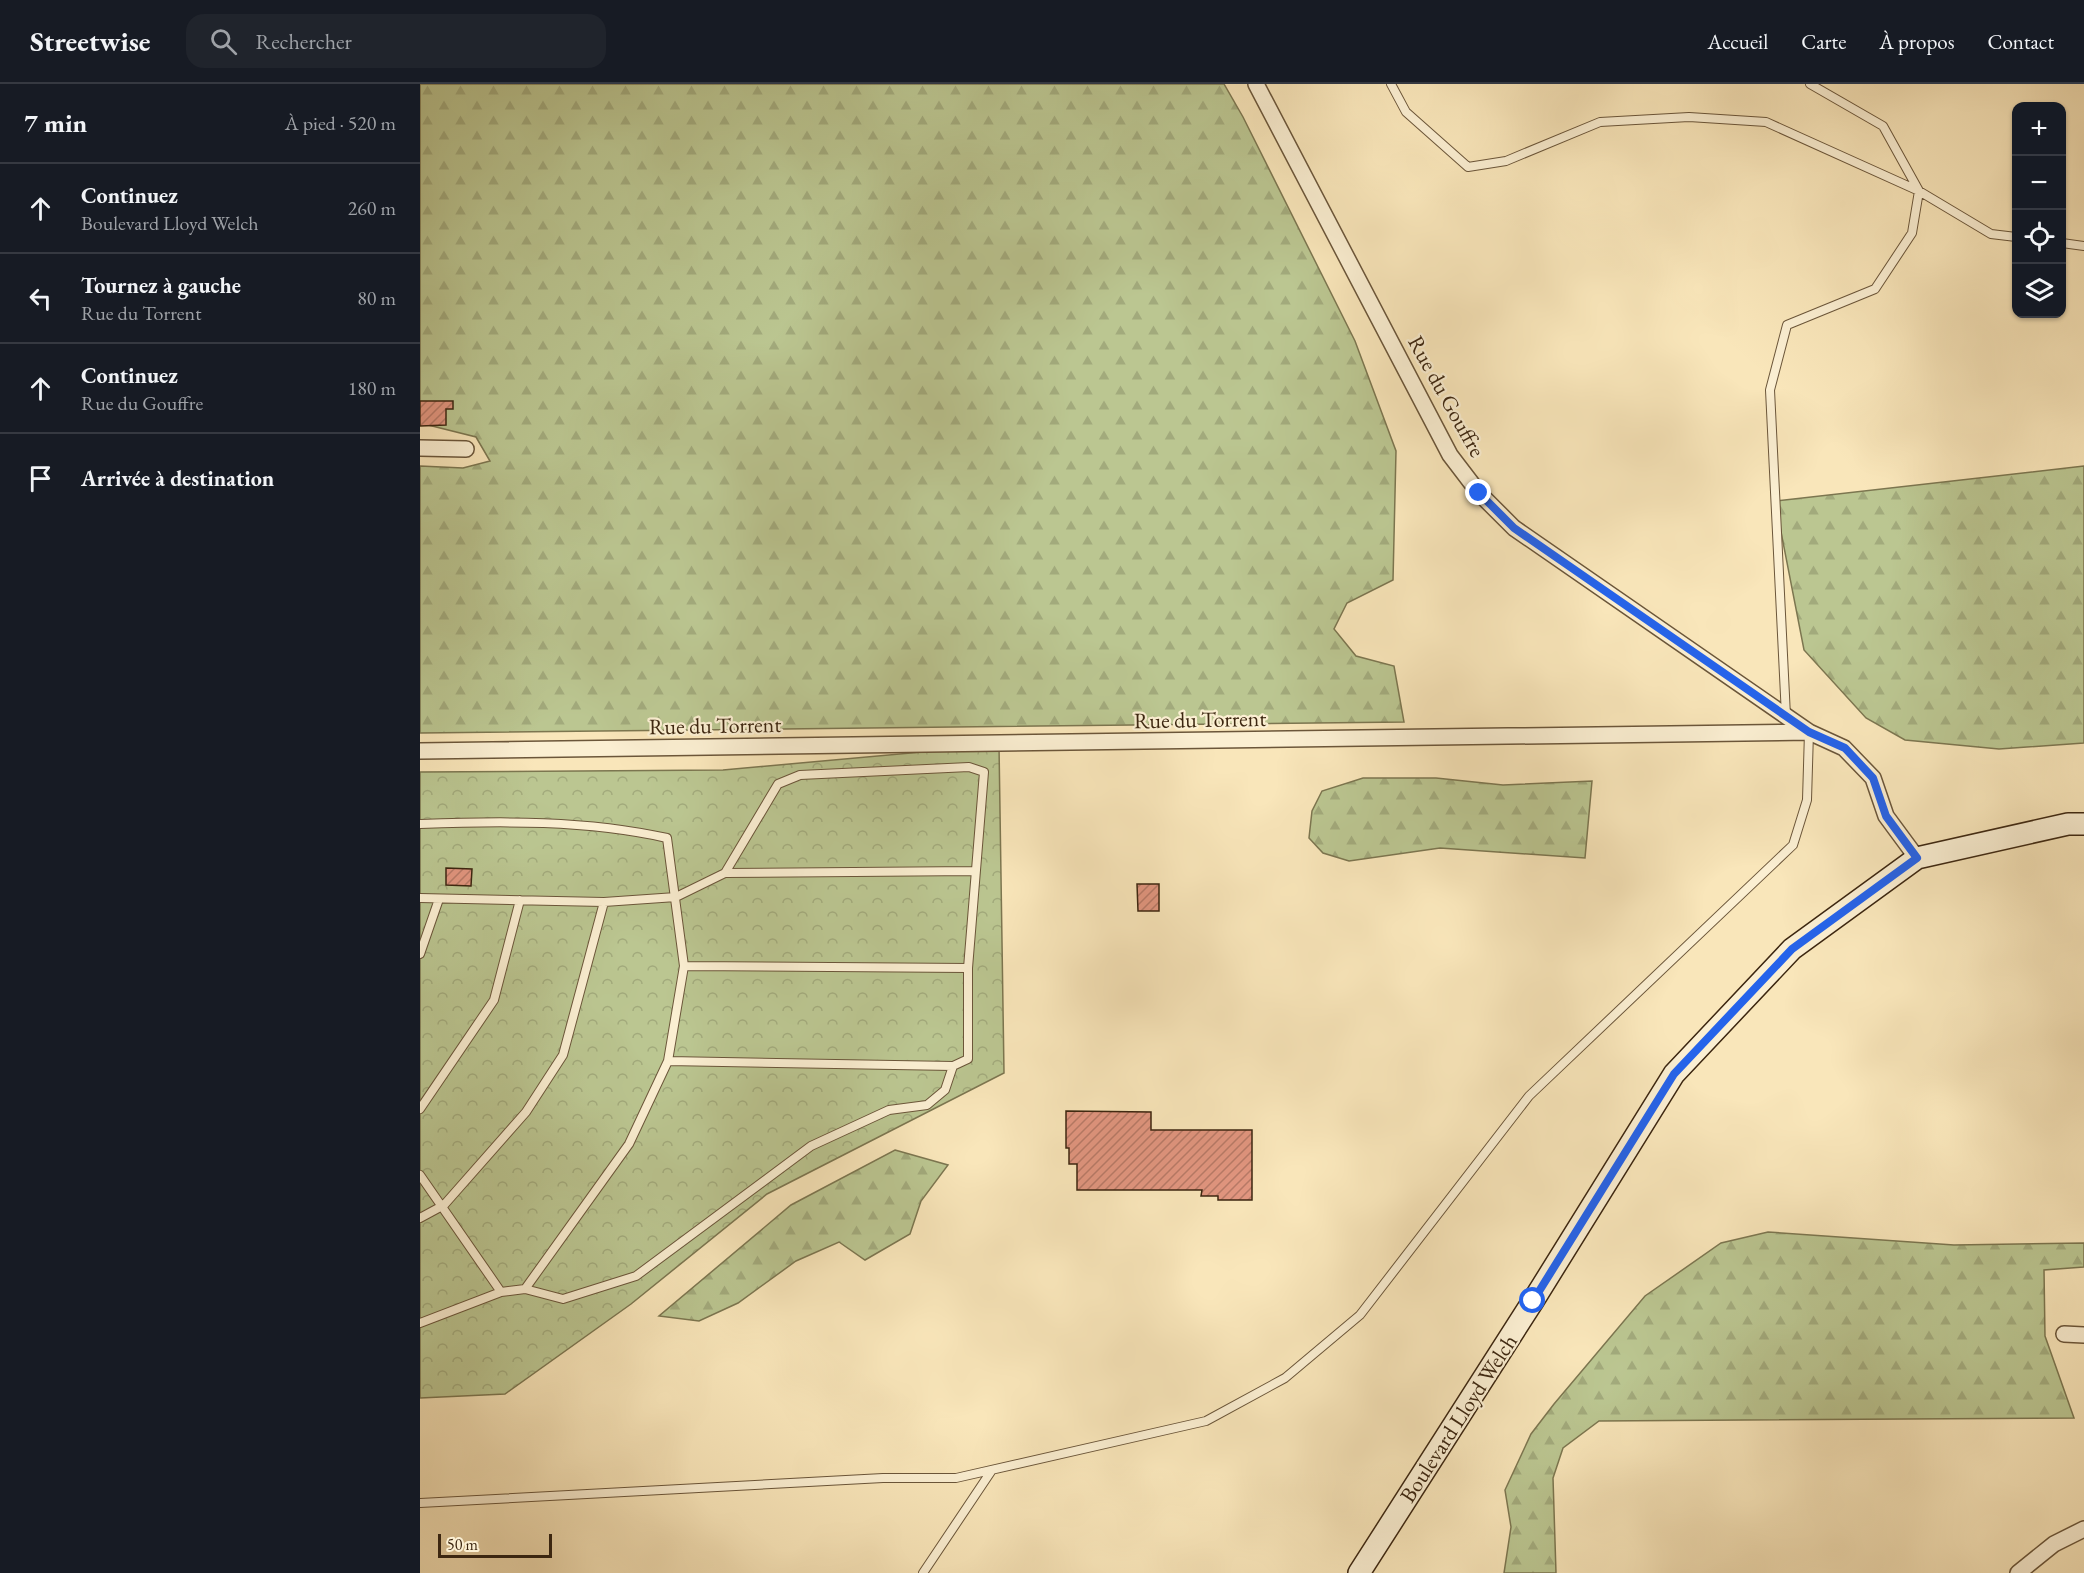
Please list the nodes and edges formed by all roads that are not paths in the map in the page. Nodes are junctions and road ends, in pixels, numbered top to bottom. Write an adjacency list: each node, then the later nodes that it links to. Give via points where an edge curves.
1 (1256, 84): 10 (street, Rue du Gouffre, via 1450,455 1479,493 1514,528)
2 (1391, 84): 4 (lane, via 1406,112 1468,167 1506,161 1600,122 1689,117 1766,122)
3 (1810, 84): 4 (lane, via 1883,126)
4 (1919, 191): 5 (lane, via 1991,234); 10 (lane, via 1912,233 1875,289 1787,325 1770,390)
5 (2012, 237)
6 (2066, 244): 7 (lane)
7 (2084, 246)
8 (420, 448): 9 (street)
9 (466, 449)
10 (1786, 716): 11 (street, Rue du Gouffre)
11 (1809, 732): 12 (street, Rue du Torrent); 15 (street, Rue du Torrent, via 1845,748 1873,778 1886,816); 37 (lane, via 1807,800 1793,845 1529,1096 1360,1315 1286,1378 1206,1421)
12 (420, 751)
13 (420, 824): 18 (lane, via 511,821 633,831 667,838)
14 (2084, 824): 15 (main road, Boulevard Lloyd Welch, via 2068,824)
15 (1917, 858): 41 (main road, Boulevard Lloyd Welch, via 1792,949 1674,1074)
16 (975, 871): 17 (lane); 17 (lane, via 984,772 969,767 800,775 778,784); 25 (lane)
17 (725, 873): 18 (lane)
18 (676, 897): 22 (lane); 24 (lane)
19 (420, 898): 20 (lane)
20 (439, 898): 21 (lane); 23 (lane)
21 (520, 900): 22 (lane); 28 (lane, via 494,1000)
22 (604, 902): 30 (lane, via 563,1055 526,1112)
23 (420, 954)
24 (684, 966): 25 (lane); 26 (lane)
25 (968, 968): 27 (lane, via 968,1059)
26 (668, 1060): 27 (lane); 32 (lane, via 629,1144)
27 (953, 1066): 32 (lane, via 945,1090 927,1105 889,1110 811,1146 636,1276 563,1299)
28 (420, 1109)
29 (420, 1175): 30 (lane)
30 (444, 1205): 31 (lane); 33 (lane)
31 (420, 1218)
32 (525, 1289): 33 (lane)
33 (501, 1292): 34 (lane)
34 (420, 1323)
35 (2064, 1334): 36 (street)
36 (2084, 1335)
37 (992, 1470): 38 (lane, via 956,1478 883,1478); 40 (lane)
38 (420, 1503)
39 (2084, 1529): 42 (street, via 2054,1544)
40 (923, 1573)
41 (1359, 1573)
42 (2018, 1573)

